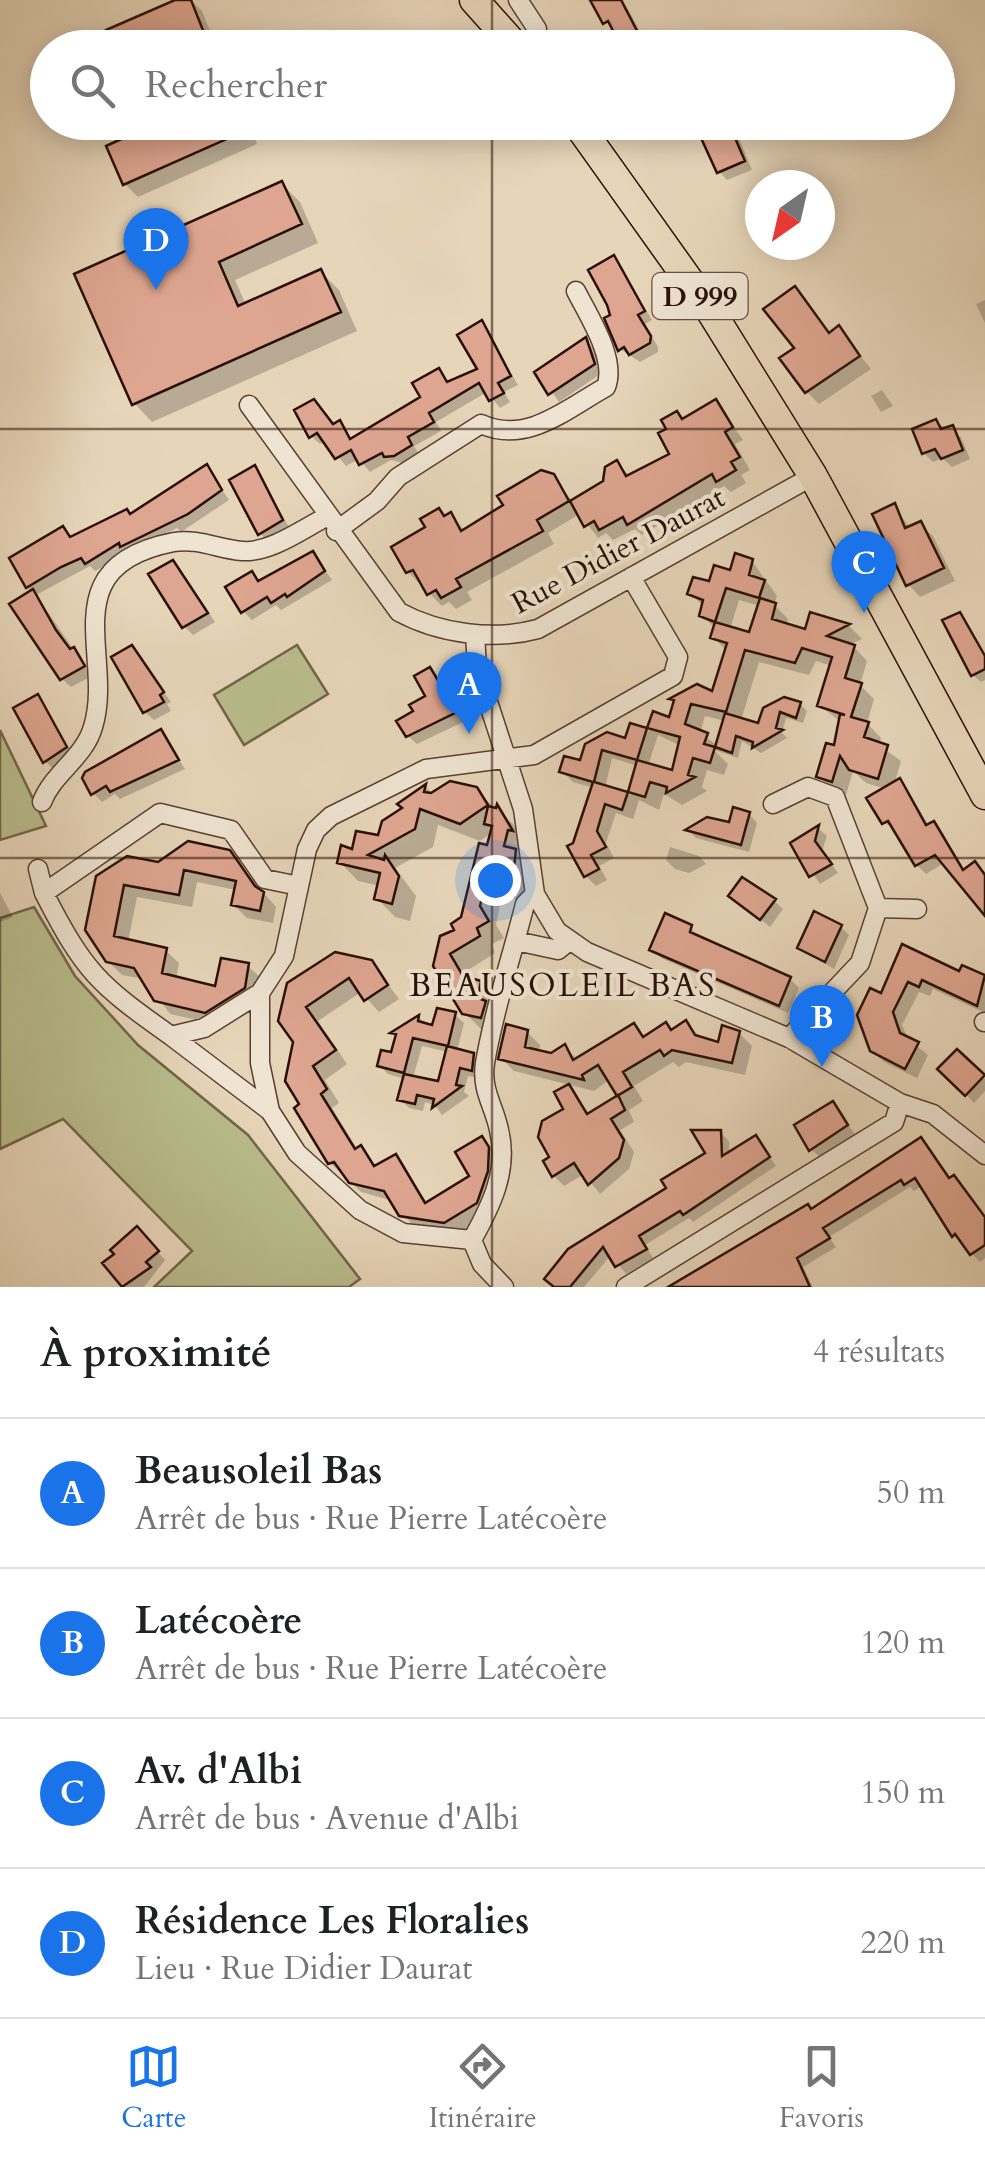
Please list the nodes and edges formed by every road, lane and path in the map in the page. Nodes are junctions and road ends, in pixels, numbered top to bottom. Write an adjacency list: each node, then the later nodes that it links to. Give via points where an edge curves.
1 (474, 0): 3 (main road)
2 (518, 0): 4 (street)
3 (501, 30)
4 (536, 30)
5 (589, 140): 8 (main road, D 999, via 710,310)
6 (576, 291): 9 (street, via 607,361 606,387 528,430 512,434 481,424 398,477 377,501)
7 (249, 405): 9 (street, Rue Didier Daurat)
8 (813, 476): 10 (street, Rue Didier Daurat); 13 (main road, D 999)
9 (331, 524): 11 (street, Rue Didier Daurat, via 399,612); 14 (street, via 244,551 188,540 152,548 110,578 92,614 99,696 92,732)
10 (632, 578): 11 (street, Rue Didier Daurat, via 538,629 509,637); 12 (street, via 678,656 673,676 534,755)
11 (474, 634): 12 (street, via 477,668)
12 (506, 762): 17 (street, via 426,769 331,816 307,849); 19 (street, via 523,809)
13 (985, 796)
14 (42, 802)
15 (773, 804): 20 (street, via 808,787 835,797)
16 (38, 869): 18 (street)
17 (299, 886): 18 (street, via 265,879 231,830 160,813); 24 (street, via 284,956)
18 (44, 892): 25 (street, via 76,957 102,987)
19 (535, 894): 22 (street, via 525,904); 23 (street)
20 (878, 908): 21 (street); 26 (street, via 860,963)
21 (917, 908)
22 (516, 941): 23 (street, via 558,950); 30 (street, via 484,1084 503,1153 490,1208)
23 (569, 942): 26 (street)
24 (260, 993): 25 (street, via 204,1028); 28 (street, via 260,1064)
25 (171, 1036): 28 (street)
26 (790, 1038): 27 (street)
27 (900, 1103): 29 (street, via 933,1114); 32 (street, via 894,1122)
28 (270, 1111): 30 (street, via 297,1154 360,1210 403,1233)
29 (985, 1155)
30 (472, 1240): 31 (street, via 482,1264)
31 (504, 1287)
32 (626, 1287)

